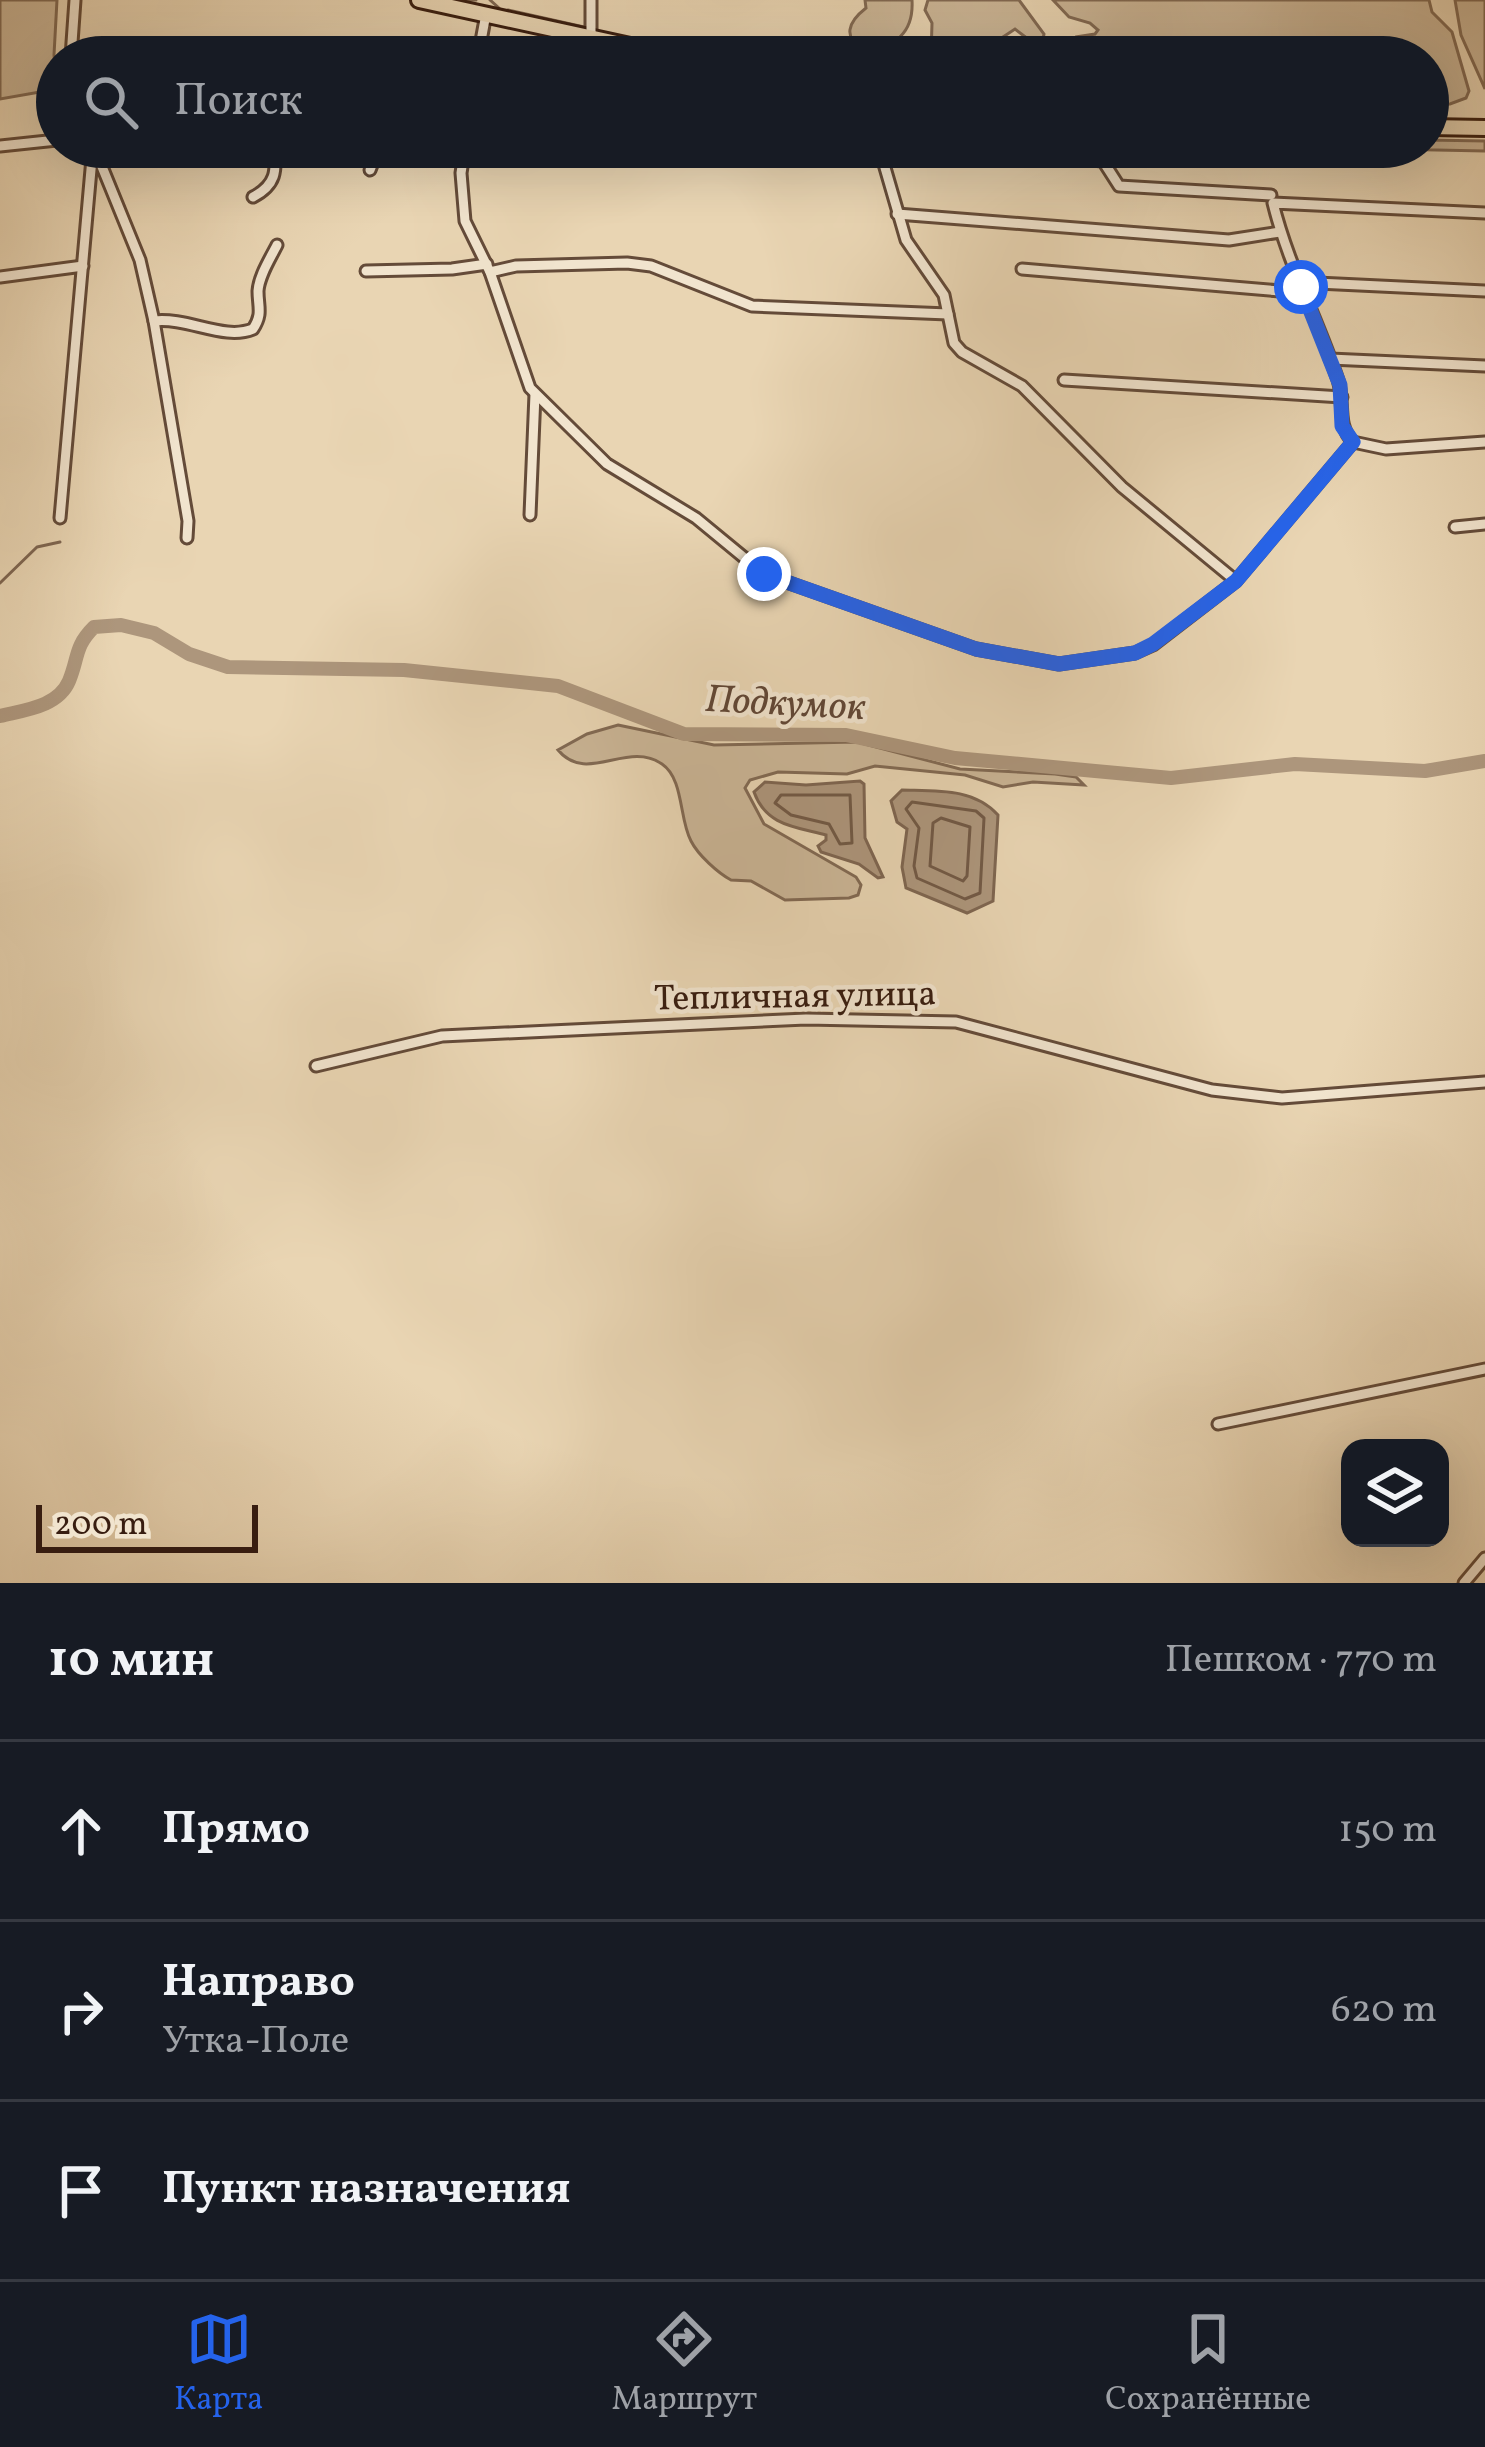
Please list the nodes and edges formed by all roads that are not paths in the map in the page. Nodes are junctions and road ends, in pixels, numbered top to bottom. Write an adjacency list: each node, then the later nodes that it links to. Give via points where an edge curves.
1 (75, 0): 6 (street)
2 (591, 0): 9 (street)
3 (429, 1): 5 (main road)
4 (504, 10): 5 (main road); 8 (main road)
5 (486, 14): 7 (street)
6 (72, 36)
7 (482, 36)
8 (588, 36)
9 (591, 36)
10 (1449, 127): 11 (main road)
11 (1485, 128)
12 (36, 142): 13 (street)
13 (0, 146)
14 (92, 168): 26 (street)
15 (103, 168): 34 (street, via 140,260)
16 (274, 168): 20 (street, via 268,189)
17 (462, 168): 27 (street, via 465,221)
18 (885, 168): 23 (street)
19 (1107, 168): 21 (street, via 1119,186)
20 (253, 197)
21 (1272, 199): 22 (street); 24 (street)
22 (1485, 213)
23 (897, 214): 24 (street, via 1229,240); 33 (street)
24 (1280, 232): 31 (street)
25 (277, 245): 34 (street, via 253,329)
26 (83, 266): 30 (street); 43 (street)
27 (489, 268): 29 (street); 33 (street, via 627,263 752,306); 38 (street)
28 (1022, 269): 31 (street)
29 (366, 271)
30 (0, 277)
31 (1301, 287): 32 (street); 35 (street)
32 (1485, 291)
33 (948, 314): 47 (street, via 962,352 1022,386 1122,487)
34 (154, 321): 46 (street)
35 (1330, 359): 36 (street); 39 (street)
36 (1485, 366)
37 (1064, 380): 39 (street)
38 (535, 394): 42 (street); 47 (street, via 607,464 696,518 764,574 976,649 1059,664 1135,653)
39 (1342, 397): 40 (street, via 1342,426)
40 (1353, 442): 41 (street, via 1386,449); 47 (street)
41 (1485, 442)
42 (530, 515)
43 (60, 518)
44 (1485, 524): 45 (street)
45 (1454, 527)
46 (187, 538)
47 (1236, 581)
48 (316, 1066): 49 (street, Тепличная улица, via 442,1036 919,1019 1235,1093 1282,1098)
49 (1485, 1082)
50 (1485, 1369): 51 (street)
51 (1218, 1424)
52 (1485, 1558): 53 (street)
53 (1464, 1583)

